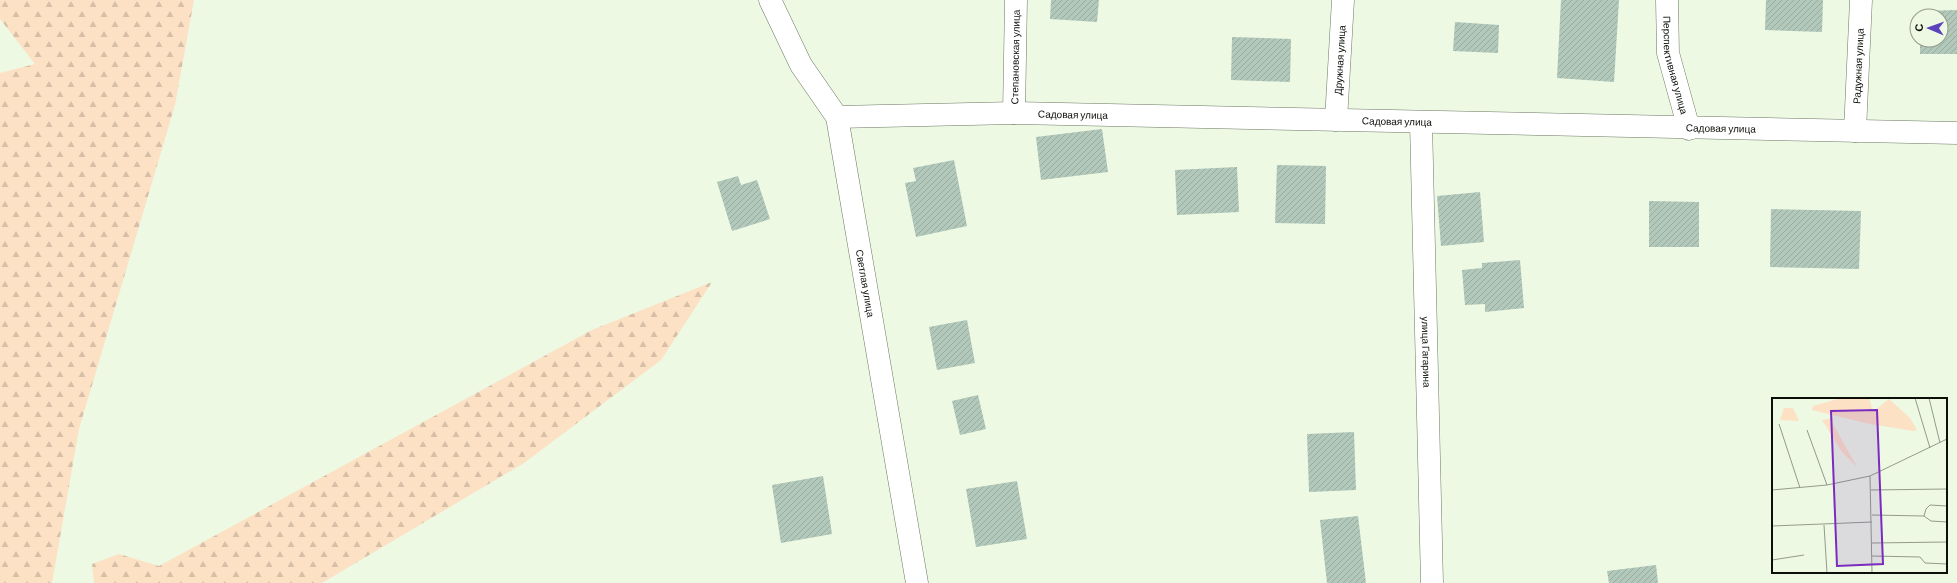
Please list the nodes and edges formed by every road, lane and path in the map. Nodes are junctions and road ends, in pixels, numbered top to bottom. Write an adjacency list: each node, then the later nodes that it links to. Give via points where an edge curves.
1 (770, 0): 7 (street, Светлая улица, via 801,65)
2 (1016, 0): 6 (street, Степановская улица)
3 (1343, 0): 8 (street, Дружная улица)
4 (1667, 0): 10 (street, Перспективная улица, via 1668,53)
5 (1861, 0): 11 (street, Радужная улица)
6 (1014, 113): 7 (street, Садовая улица); 8 (street, Садовая улица)
7 (837, 117): 13 (street, Светлая улица)
8 (1336, 120): 9 (street, Садовая улица)
9 (1421, 122): 10 (street, Садовая улица); 14 (street, улица Гагарина)
10 (1690, 129): 11 (street, Садовая улица)
11 (1855, 131): 12 (street, Садовая улица)
12 (1957, 133)
13 (917, 583)
14 (1432, 583)

